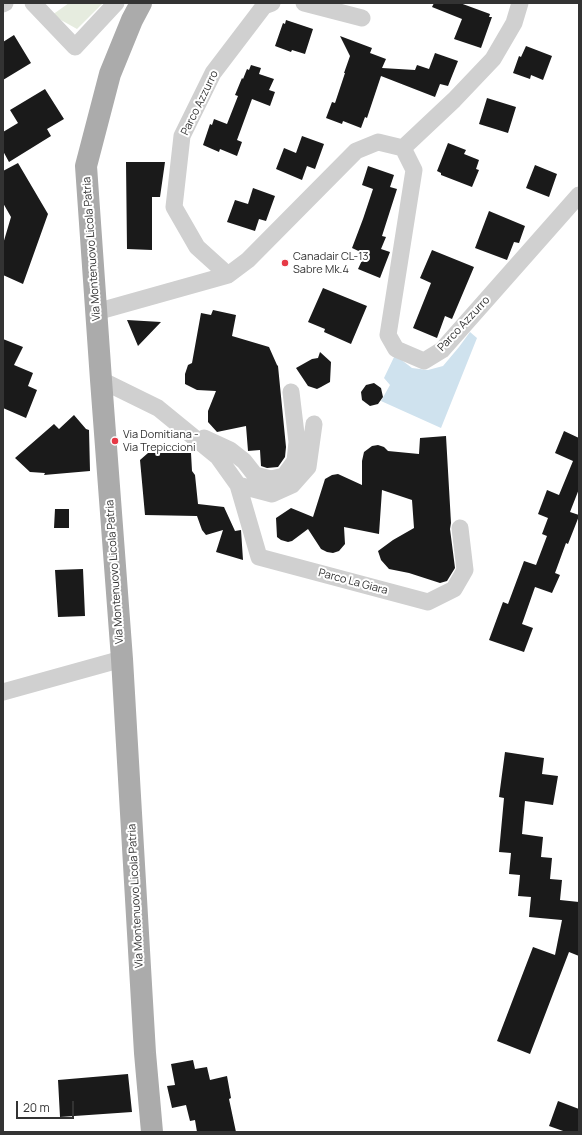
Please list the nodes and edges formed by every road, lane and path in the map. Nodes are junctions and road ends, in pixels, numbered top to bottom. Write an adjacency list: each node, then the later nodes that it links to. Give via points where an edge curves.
1 (33, 3): 2 (street, via 75,47)
2 (116, 3)
3 (272, 3): 10 (street, Parco Azzurro, via 264,6 213,74 182,136 174,207 196,247)
4 (304, 3): 7 (street)
5 (520, 3): 8 (street, via 514,23 493,59)
6 (136, 12): 11 (main road, Via Montenuovo Licola Patria, via 110,74 86,166)
7 (362, 18)
8 (403, 148): 9 (street, Parco Azzurro, via 414,170 388,335 396,349 424,361 442,350); 10 (street, via 378,142 356,151 248,260)
9 (579, 195)
10 (228, 275): 11 (street)
11 (96, 312): 12 (main road, Via Montenuovo Licola Patria)
12 (100, 380): 15 (street, Parco La Giara, via 158,408); 18 (main road, Via Montenuovo Licola Patria)
13 (292, 392): 15 (street, Parco La Giara, via 297,442 295,462 284,476 270,479 255,474 230,450 201,436)
14 (314, 424): 16 (street, via 308,467 292,485 272,494)
15 (191, 435): 16 (street, Parco La Giara, via 218,457)
16 (238, 485): 17 (street, Parco La Giara, via 260,557 428,602 454,589 465,570)
17 (460, 528)
18 (122, 659): 19 (street); 20 (main road, Via Montenuovo Licola Patria)
19 (3, 692)
20 (152, 1132)

